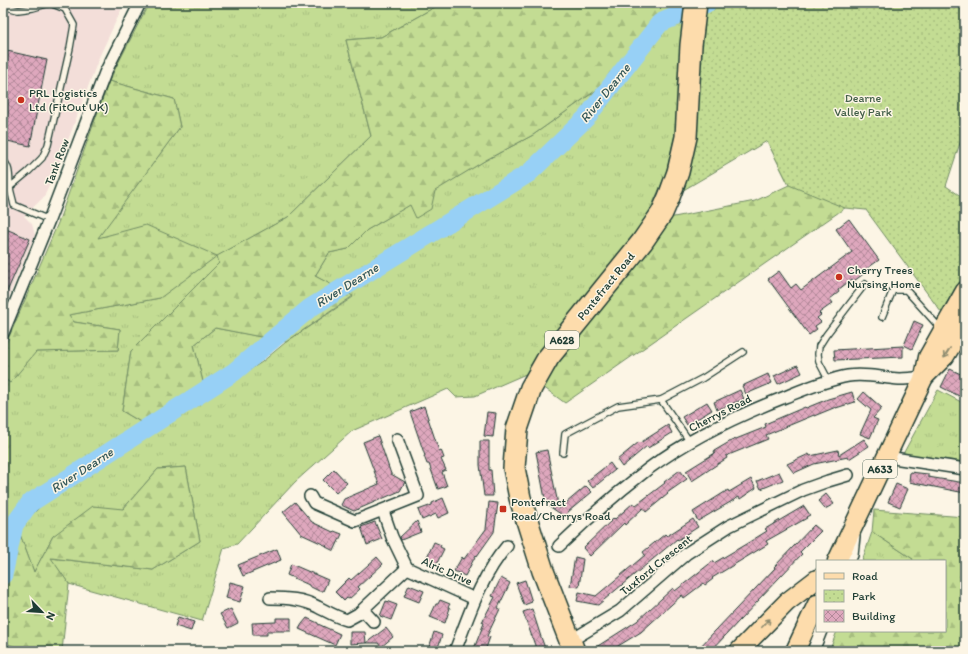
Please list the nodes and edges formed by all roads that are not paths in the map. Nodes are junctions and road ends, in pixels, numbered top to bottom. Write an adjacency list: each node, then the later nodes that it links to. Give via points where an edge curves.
1 (140, 3): 6 (street, Tank Row, via 105,73)
2 (696, 3): 38 (highway, Pontefract Road / A628, via 686,137 669,197 662,213 642,242 548,358 531,388 517,429 514,468 520,498 543,571)
3 (3, 6): 5 (lane, via 18,10 50,3 64,9 74,25 48,145 42,158)
4 (3, 160): 5 (lane, via 10,172)
5 (10, 187): 6 (lane, via 14,205)
6 (49, 220): 12 (street, Tank Row)
7 (865, 284): 15 (lane, via 819,346 819,362)
8 (965, 291): 11 (main road, A633)
9 (882, 317): 11 (lane, via 893,290 906,290)
10 (965, 323): 14 (main road, A633, one-way to 14, via 945,356)
11 (943, 331): 14 (main road, A633, via 928,357)
12 (3, 334)
13 (743, 352): 16 (lane, via 703,378)
14 (924, 377): 15 (street, Cherrys Road, via 900,379 863,375); 20 (main road, A633)
15 (829, 381): 18 (street, Cherrys Road, via 736,418)
16 (661, 400): 18 (lane); 19 (lane, via 618,406 594,418 565,434)
17 (398, 439): 24 (street, via 423,494)
18 (690, 442): 27 (street, Cherrys Road, via 643,473)
19 (563, 453)
20 (886, 457): 21 (street); 25 (main road, A633)
21 (965, 469)
22 (848, 475): 38 (street, Tuxford Crescent, via 803,490 729,526 687,553 620,611)
23 (310, 496): 24 (street, via 314,503 355,521)
24 (383, 511): 30 (street)
25 (855, 522): 28 (main road, A633); 29 (street)
26 (507, 546): 33 (street, via 495,560)
27 (559, 546)
28 (837, 560)
29 (850, 560)
30 (407, 568): 33 (street, Alric Drive); 35 (street)
31 (816, 580): 40 (main road, one-way to 31, via 787,602)
32 (270, 598): 35 (street, via 289,598 305,602 347,620)
33 (475, 599): 39 (street)
34 (816, 606): 41 (main road)
35 (362, 610): 36 (street)
36 (374, 622)
37 (821, 632): 42 (street)
38 (572, 646)
39 (455, 651)
40 (739, 651)
41 (795, 651)
42 (813, 651)

